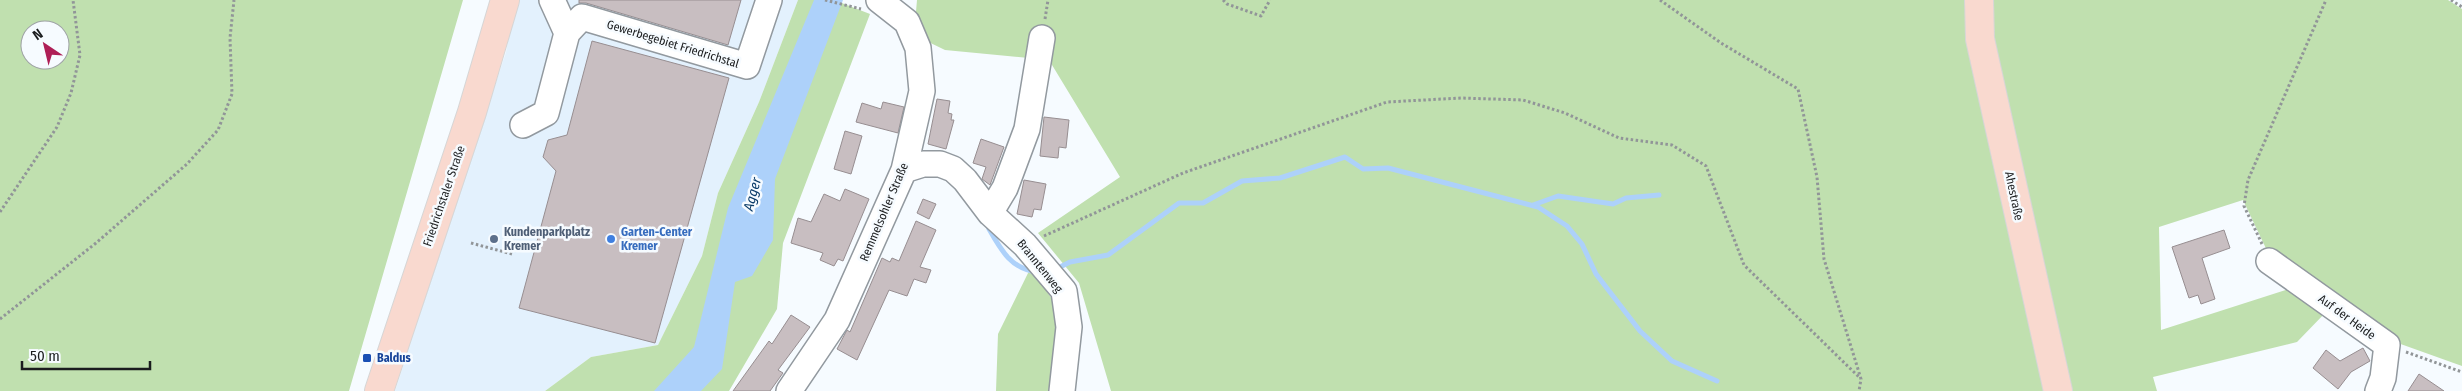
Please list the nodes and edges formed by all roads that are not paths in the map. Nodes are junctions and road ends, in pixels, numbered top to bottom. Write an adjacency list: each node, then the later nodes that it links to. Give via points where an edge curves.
1 (505, 0): 12 (main road, Friedrichstaler Straße, via 472,112)
2 (552, 0): 6 (street)
3 (769, 0): 6 (street, Gewerbegebiet Friedrichstal, via 747,66 582,17)
4 (880, 0): 9 (street, Remmelsohler Straße, via 907,22 918,48 922,91)
5 (1979, 0): 15 (main road, Ahestraße, via 1980,40)
6 (568, 33): 8 (street, via 546,112)
7 (1042, 38): 10 (street, via 1027,128 1005,188)
8 (523, 125)
9 (904, 170): 10 (street, Branntenweg, via 923,164 940,164 953,169); 13 (street, Remmelsohler Straße, via 837,320)
10 (990, 213): 14 (street, Branntenweg, via 1025,245 1064,291 1069,327)
11 (2270, 261): 16 (street, Auf der Heide, via 2387,345)
12 (379, 391)
13 (789, 391)
14 (1062, 391)
15 (2058, 391)
16 (2378, 391)

